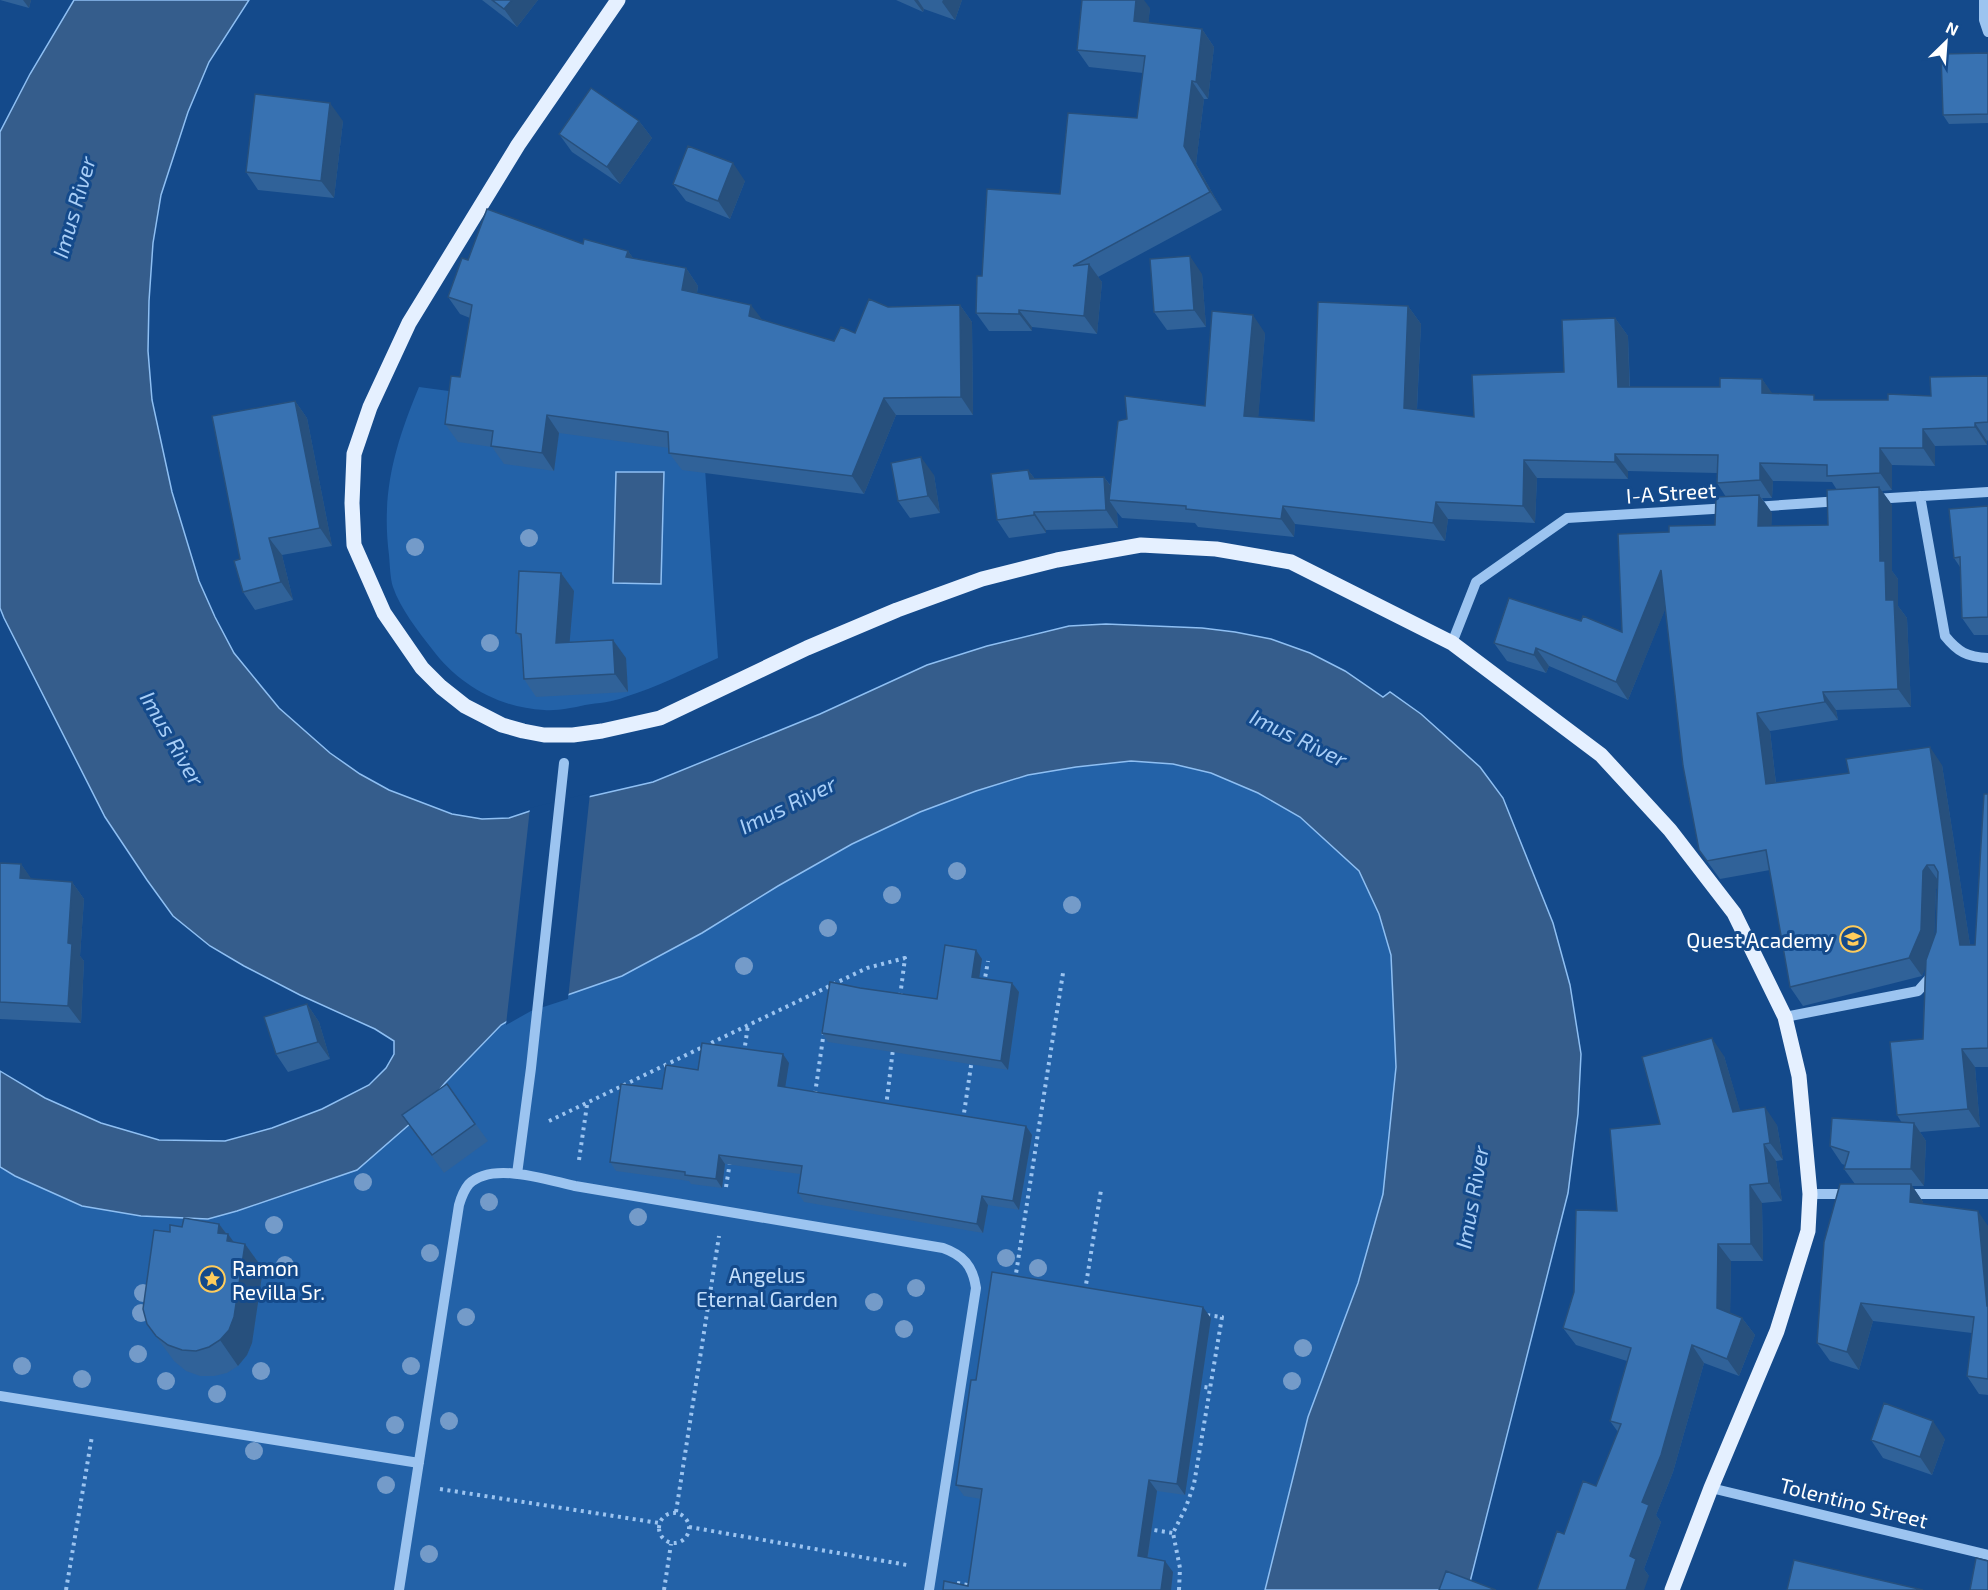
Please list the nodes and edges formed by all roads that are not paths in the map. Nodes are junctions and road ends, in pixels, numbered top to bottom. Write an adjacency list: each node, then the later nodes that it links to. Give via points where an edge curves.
1 (618, 0): 8 (main road, via 518,145 409,323 370,407 354,454 354,545 389,621 422,668 465,706 502,725 544,735 573,735 630,726 660,718 807,648 982,579 1141,545 1216,549 1291,562)
2 (1984, 0): 3 (street)
3 (1988, 32)
4 (1988, 492): 5 (street)
5 (1920, 496): 7 (street); 9 (street, via 1945,636 1957,650)
6 (1849, 500): 8 (street, I-A Street, via 1567,518 1476,582)
7 (1861, 500)
8 (1452, 643): 12 (main road, via 1601,755 1670,830 1734,913)
9 (1988, 658)
10 (564, 763): 13 (street)
11 (1938, 959): 12 (street, via 1932,977 1918,991)
12 (1785, 1017): 14 (main road, via 1799,1076)
13 (517, 1174): 19 (street, via 494,1174 475,1180 459,1205); 22 (street, via 943,1248 963,1257 975,1276 975,1299)
14 (1810, 1194): 15 (street); 20 (main road, via 1808,1231 1777,1331)
15 (1857, 1194)
16 (1892, 1194): 17 (street)
17 (1988, 1194)
18 (0, 1396): 19 (street)
19 (419, 1463): 23 (street)
20 (1711, 1488): 21 (street, Tolentino Street); 24 (main road)
21 (1988, 1555)
22 (930, 1580)
23 (399, 1590)
24 (1672, 1590)

